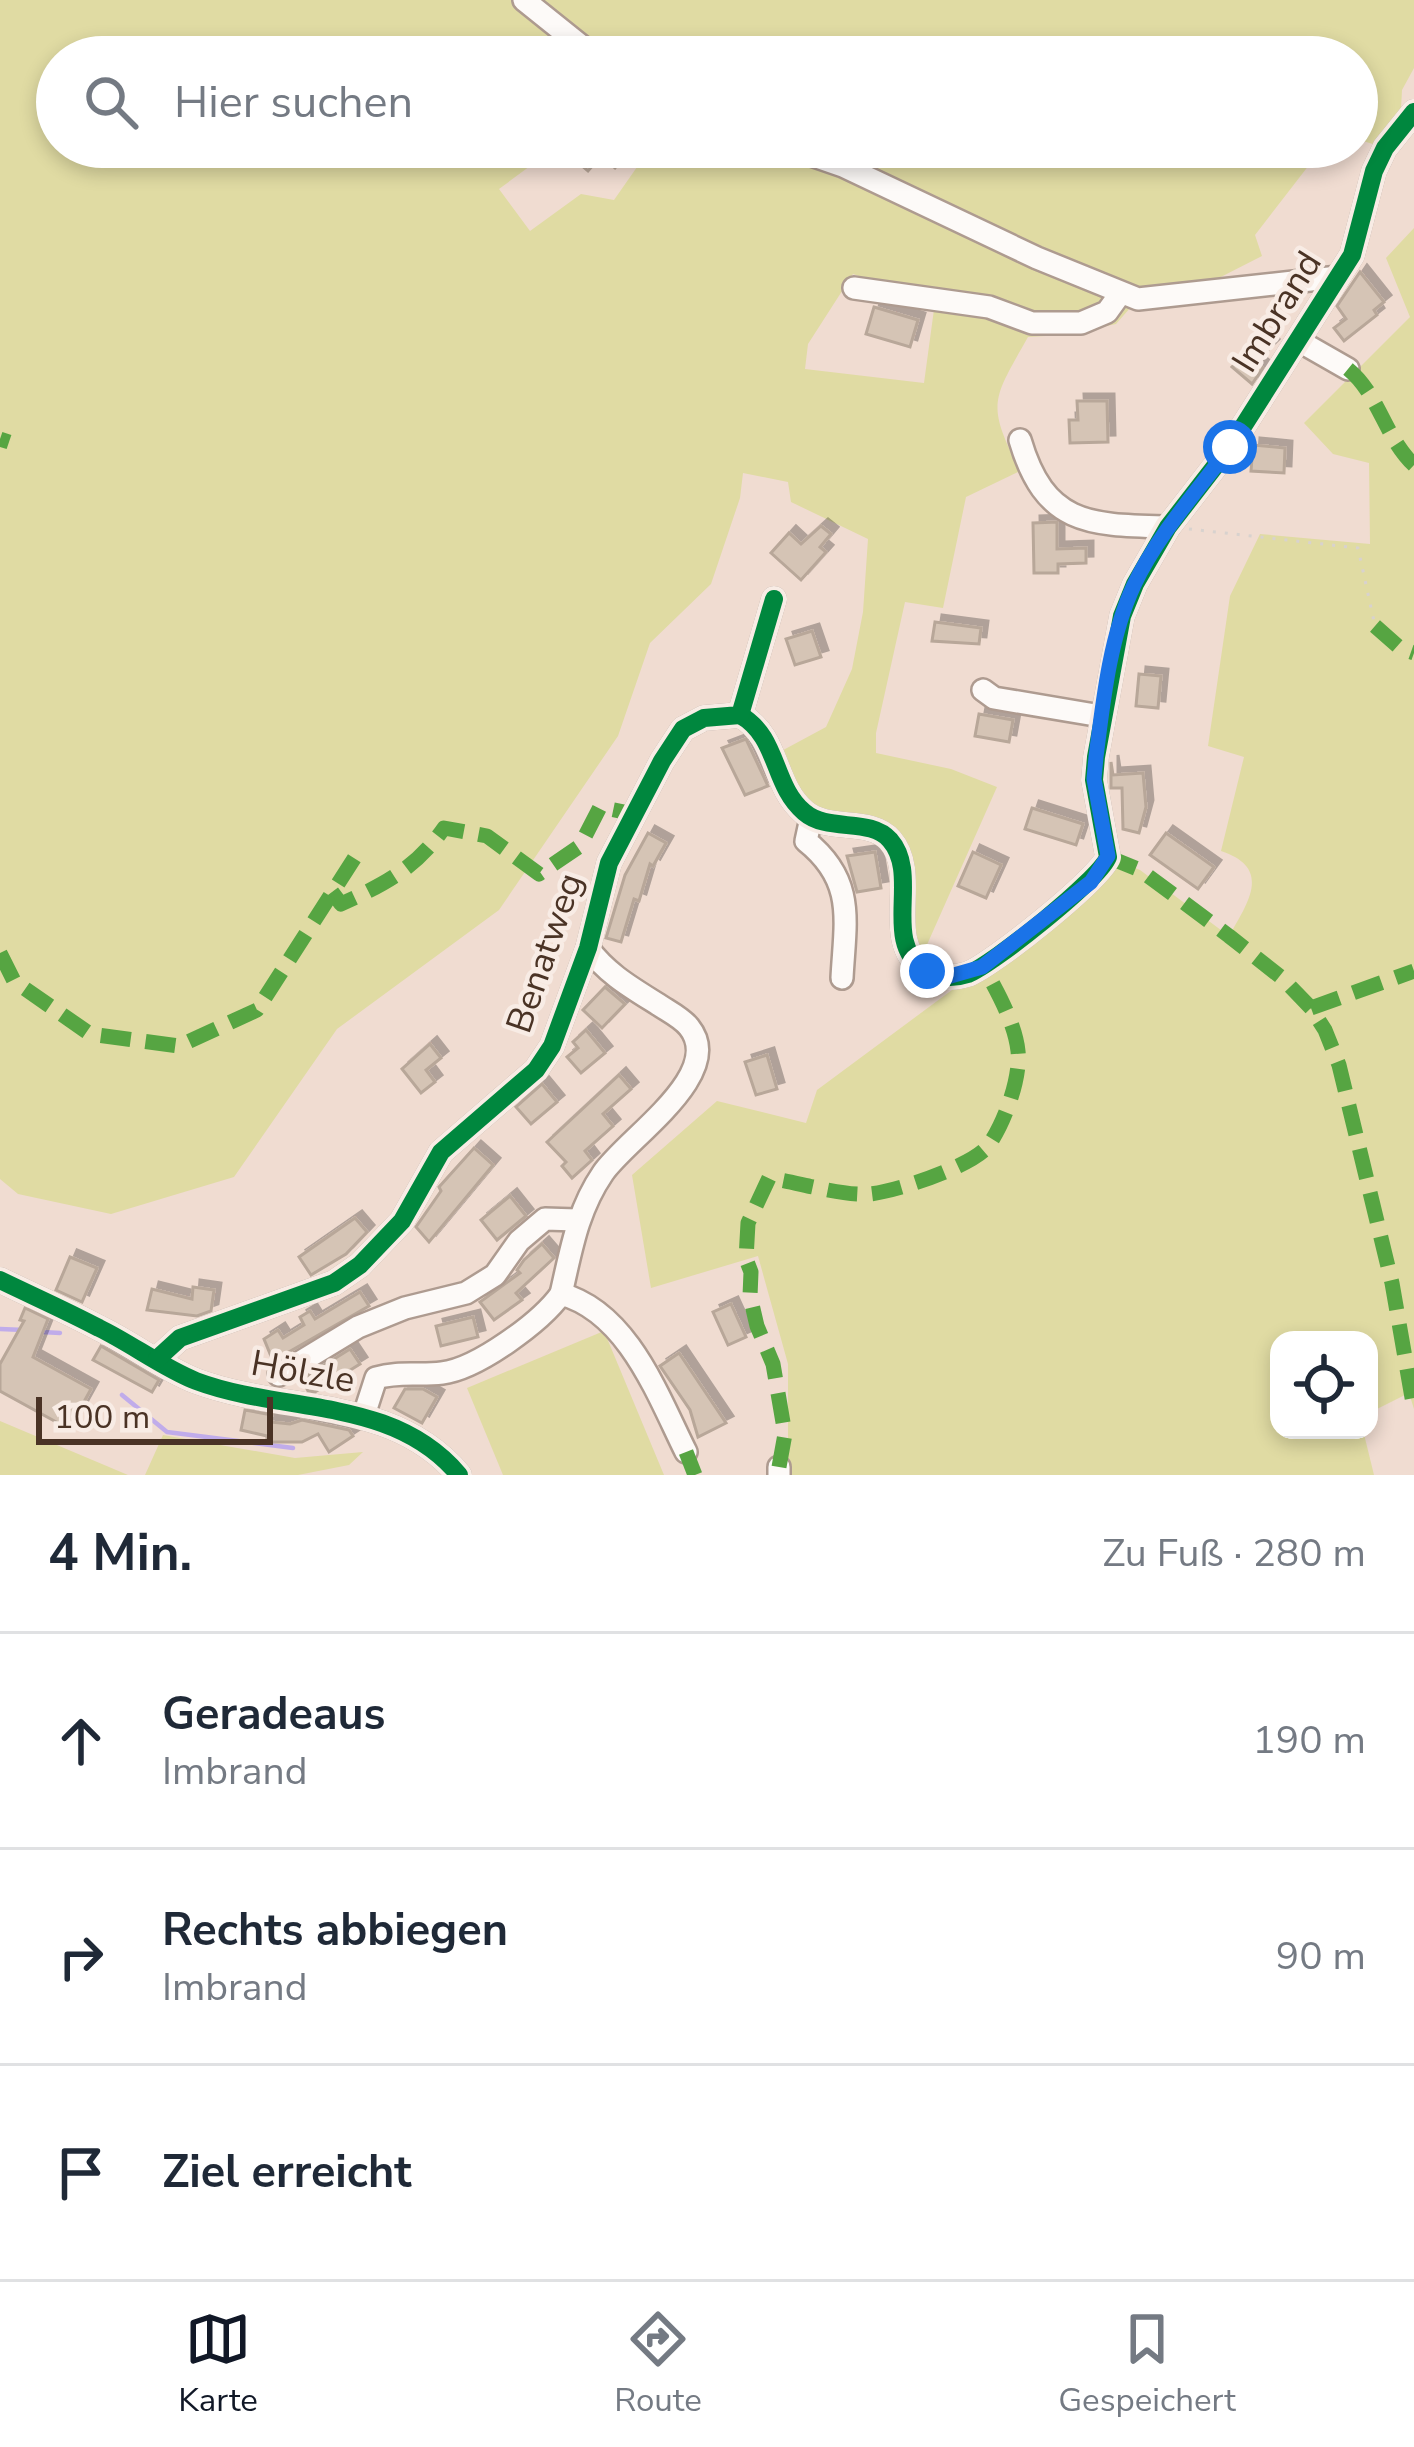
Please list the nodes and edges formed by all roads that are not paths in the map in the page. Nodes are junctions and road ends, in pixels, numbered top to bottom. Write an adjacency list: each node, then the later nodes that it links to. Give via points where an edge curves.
1 (524, 0): 2 (street)
2 (569, 36)
3 (1414, 112): 4 (street, Imbrand)
4 (1378, 163)
5 (847, 168): 9 (street, Imbrand)
6 (1375, 168): 7 (street, Imbrand, via 1352,255)
7 (1338, 277): 9 (street, Imbrand, via 1162,299); 10 (street, Imbrand)
8 (854, 288): 9 (street, via 989,307 1032,323 1081,323 1107,312)
9 (1120, 294)
10 (1299, 341): 11 (street); 13 (street, Imbrand)
11 (1348, 369)
12 (1020, 440): 13 (street, via 1030,475 1064,511 1114,526)
13 (1168, 527): 17 (street, Imbrand, via 1122,616)
14 (774, 599): 16 (street)
15 (983, 690): 17 (street)
16 (740, 715): 18 (street, via 765,735 790,796); 19 (street, Benatweg, via 704,718 683,730 662,761 609,863)
17 (1101, 716): 18 (street, Imbrand, via 1094,779 1105,866 972,972 935,975 908,953 892,841)
18 (811, 818): 20 (street, via 806,841 837,872 845,902)
19 (588, 948): 21 (street, via 603,968 690,1027 698,1048 694,1072 604,1172); 24 (street, Benatweg, via 544,1058 442,1152 402,1222 360,1265 334,1283 180,1338)
20 (842, 978)
21 (577, 1220): 23 (street); 25 (street, via 545,1219 495,1275 466,1293 358,1328)
22 (0, 1280): 24 (street, Hölzle)
23 (561, 1294): 26 (street, via 548,1313 466,1366 376,1378); 27 (street, via 596,1310 626,1342)
24 (157, 1360): 26 (street, Hölzle, via 232,1394)
25 (279, 1375)
26 (364, 1415): 28 (street, Hölzle, via 411,1435)
27 (686, 1452)
28 (459, 1475)

